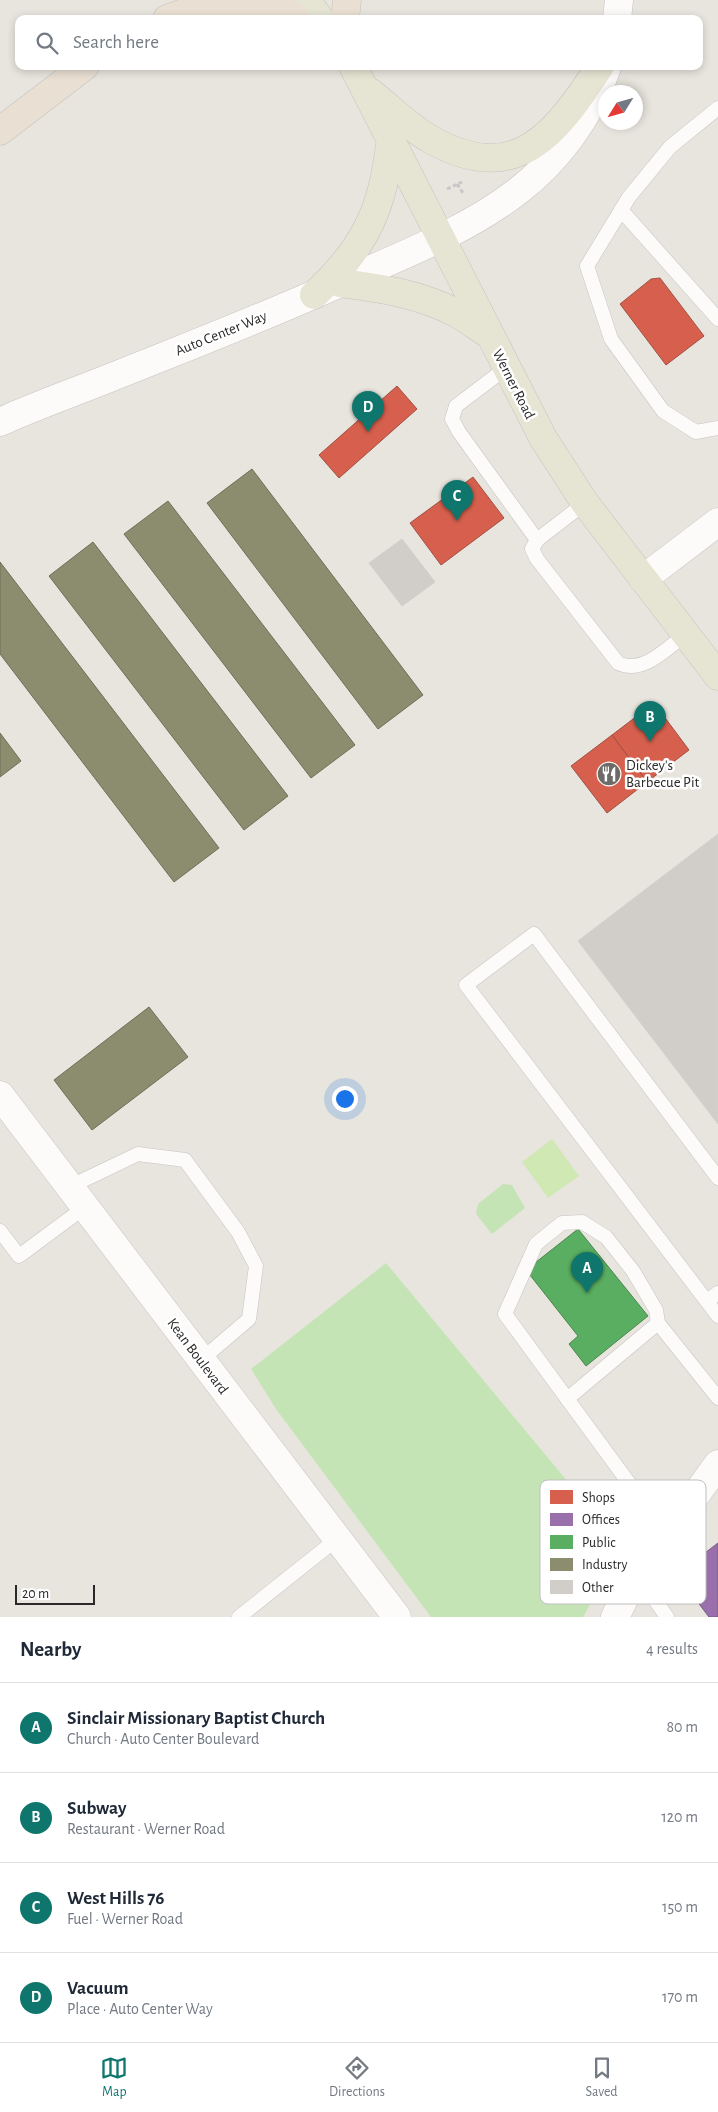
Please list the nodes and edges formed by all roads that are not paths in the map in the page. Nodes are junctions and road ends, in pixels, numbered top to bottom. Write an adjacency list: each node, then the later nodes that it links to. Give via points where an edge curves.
1 (169, 0): 5 (highway)
2 (306, 0): 8 (main road)
3 (347, 0): 9 (highway)
4 (619, 0): 10 (street)
5 (151, 15)
6 (180, 15): 7 (highway, via 209,6 239,2 275,4)
7 (290, 15)
8 (317, 15)
9 (345, 15)
10 (617, 15)
11 (80, 70): 16 (highway)
12 (597, 70): 14 (main road, via 558,123 536,145 515,155 487,159 461,155 428,139)
13 (605, 70): 19 (street, Auto Center Way, via 586,114 548,164 492,209)
14 (359, 77): 17 (main road, Werner Road)
15 (718, 108): 18 (lane, via 670,148)
16 (0, 131)
17 (391, 140): 19 (main road, Werner Road); 21 (main road, via 382,193 370,224 354,253)
18 (621, 210): 22 (lane); 26 (lane, via 587,266 611,339 663,411 696,432)
19 (439, 238): 20 (street, Auto Center Way); 23 (main road, Werner Road)
20 (340, 283): 21 (street, Auto Center Way); 23 (main road, via 420,297 456,313)
21 (314, 295): 25 (street, Auto Center Way)
22 (718, 319)
23 (489, 336): 24 (main road, Werner Road)
24 (506, 368): 27 (main road, Werner Road, via 543,438); 29 (lane, via 456,406 452,419)
25 (0, 422)
26 (718, 428)
27 (585, 503): 29 (lane); 30 (main road, Werner Road)
28 (718, 522): 30 (street)
29 (537, 540): 31 (lane, via 532,550 537,560 618,663 627,667 639,666)
30 (643, 579): 31 (main road, Werner Road)
31 (686, 634): 32 (main road, Werner Road)
32 (718, 676)
33 (0, 1096): 35 (street, Kean Boulevard)
34 (718, 1178): 37 (lane, via 534,934 466,985)
35 (77, 1197): 36 (lane, via 20,1256); 40 (street, Kean Boulevard); 40 (lane, via 138,1154 185,1160 238,1232 256,1266 249,1319)
36 (0, 1231)
37 (712, 1297): 38 (lane)
38 (718, 1316)
39 (658, 1323): 41 (lane); 42 (lane); 42 (lane, via 656,1310 633,1271 606,1237 582,1222 562,1223 536,1244 505,1314)
40 (201, 1360): 46 (street, Kean Boulevard)
41 (718, 1398)
42 (568, 1399): 44 (lane)
43 (718, 1464): 45 (street)
44 (627, 1480)
45 (706, 1481)
46 (337, 1539): 49 (lane); 50 (street, Kean Boulevard)
47 (622, 1604): 51 (street)
48 (658, 1604): 52 (lane)
49 (239, 1617)
50 (397, 1617)
51 (615, 1617)
52 (667, 1617)

